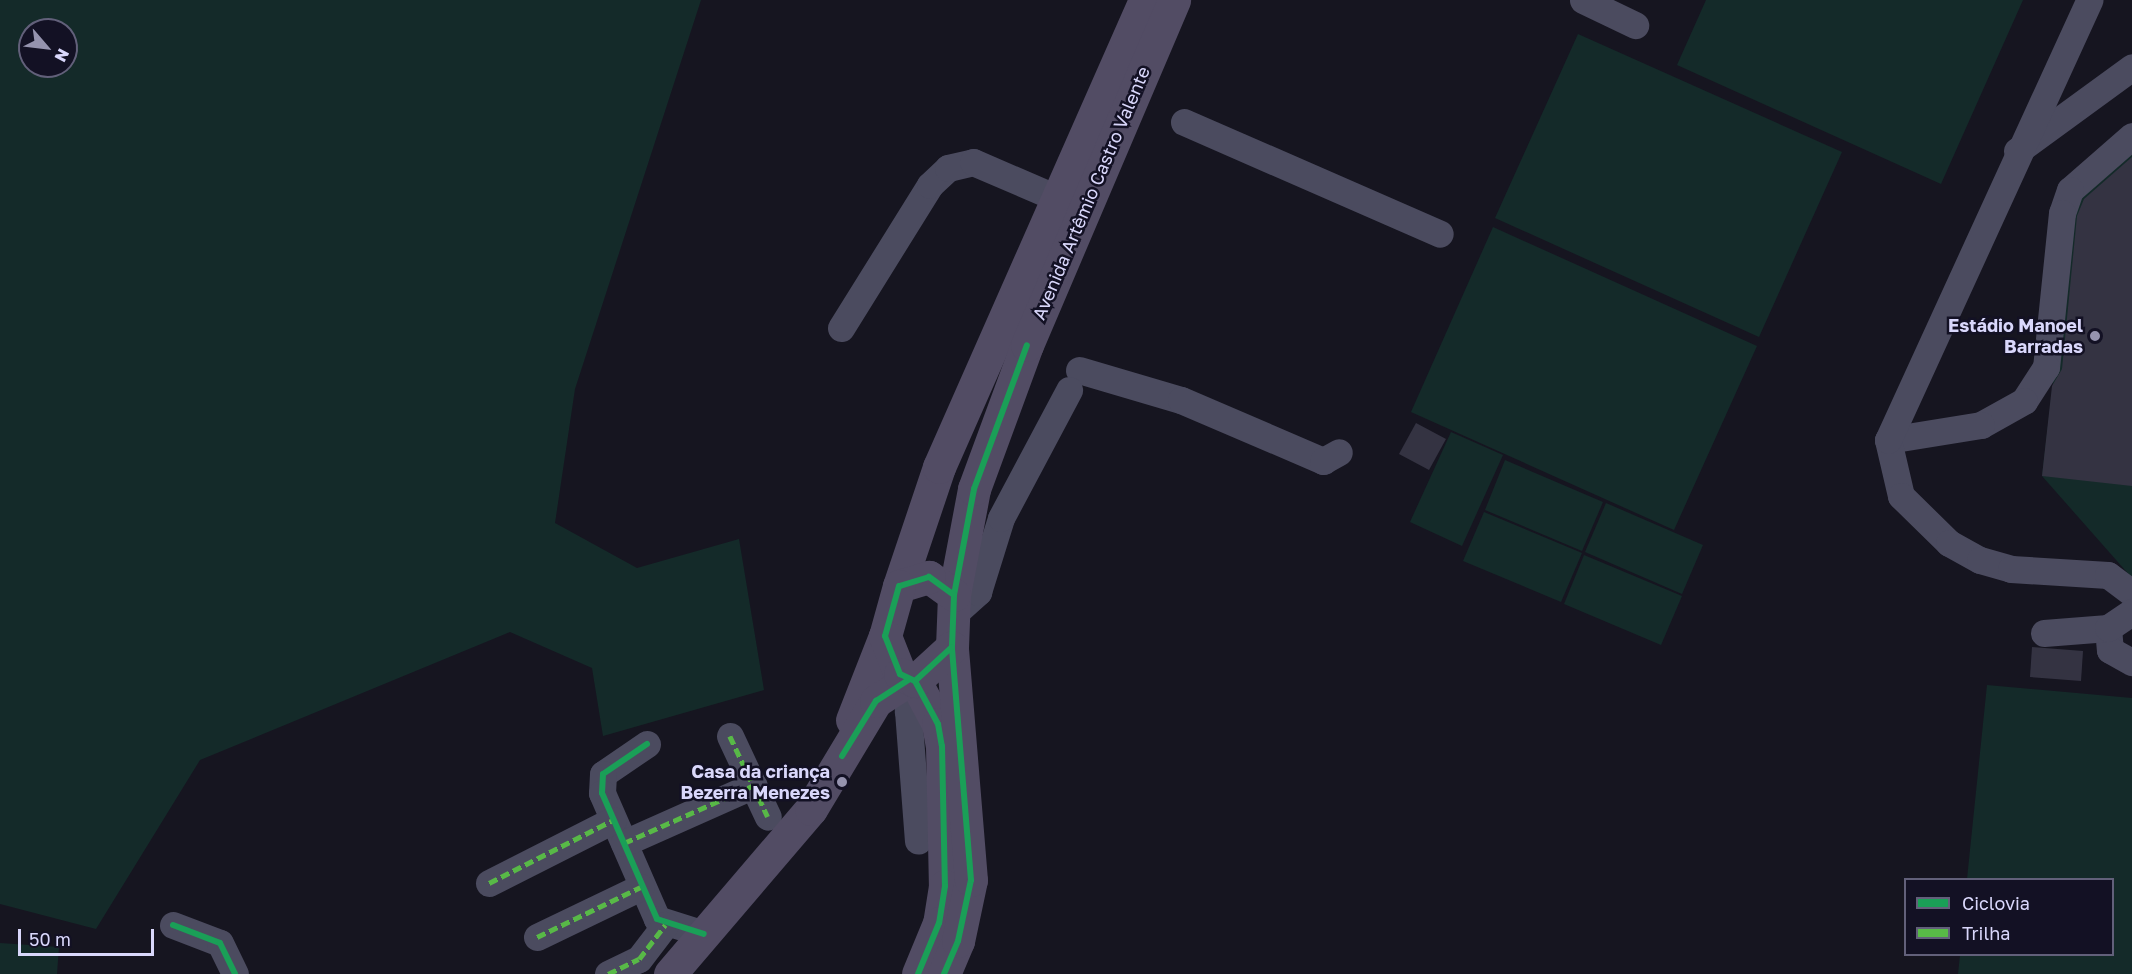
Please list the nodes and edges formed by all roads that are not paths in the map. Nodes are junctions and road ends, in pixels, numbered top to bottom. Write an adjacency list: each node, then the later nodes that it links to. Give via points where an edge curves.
1 (1145, 0): 10 (main road)
2 (1174, 0): 17 (main road, Avenida Artêmio Castro Valente, via 1027,345 974,489)
3 (1583, 0): 5 (street)
4 (2089, 0): 9 (street)
5 (1635, 25)
6 (2132, 68): 9 (street)
7 (1184, 122): 11 (street)
8 (2132, 136): 13 (street, via 2070,190 2062,213 2046,367 2024,401 1981,425)
9 (2016, 152): 13 (street)
10 (1059, 199): 12 (street, via 973,162 948,168 930,186); 15 (main road, via 953,439)
11 (1440, 234)
12 (841, 328)
13 (1888, 440): 16 (street, via 1901,496 1949,543 1980,560 2011,569 2108,575)
14 (1339, 452): 17 (street, via 1323,461 1181,400 1074,380 1005,511 978,592)
15 (899, 586): 17 (main road, via 929,577); 21 (main road)
16 (2132, 593)
17 (955, 603): 22 (main road)
18 (2132, 612): 19 (street)
19 (2108, 628): 20 (street); 23 (street, via 2110,650)
20 (2044, 633)
21 (885, 636): 24 (main road, via 892,663); 27 (main road)
22 (952, 647): 24 (main road); 42 (main road, via 970,880 958,940)
23 (2132, 662)
24 (911, 680): 27 (main road, via 876,701); 31 (street, via 908,711); 41 (main road, via 938,724 942,746 945,886 939,923)
25 (730, 736): 28 (street)
26 (647, 744): 30 (street, via 603,774 602,793)
27 (842, 756): 36 (main road, via 784,843)
28 (754, 785): 29 (street); 30 (street)
29 (768, 817)
30 (618, 831): 32 (street); 33 (street)
31 (918, 841)
32 (489, 883)
33 (641, 887): 35 (street); 37 (street)
34 (173, 925): 38 (street, via 220,943)
35 (665, 925): 36 (street); 39 (street, via 639,959)
36 (704, 934): 40 (main road)
37 (537, 938)
38 (235, 974)
39 (608, 974)
40 (670, 974)
41 (918, 974)
42 (944, 974)

